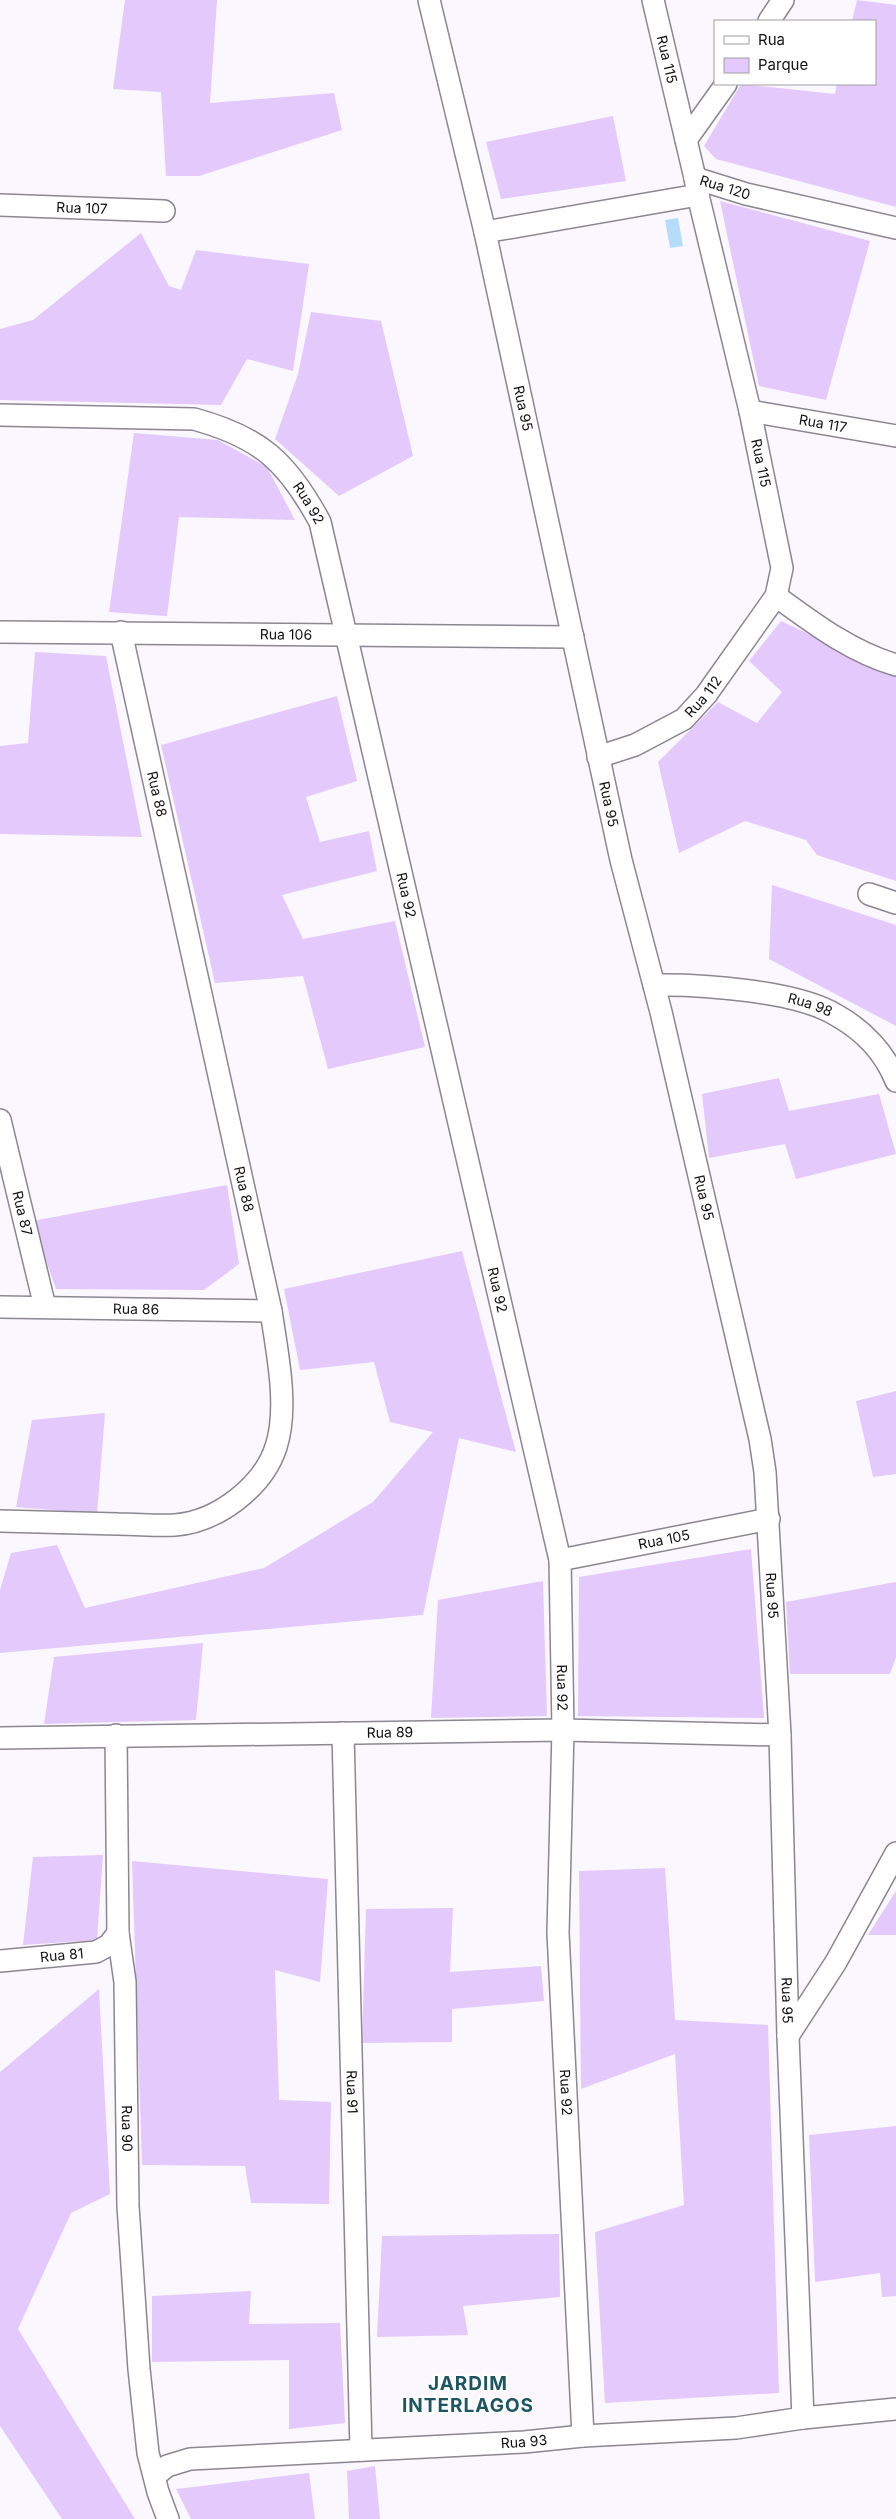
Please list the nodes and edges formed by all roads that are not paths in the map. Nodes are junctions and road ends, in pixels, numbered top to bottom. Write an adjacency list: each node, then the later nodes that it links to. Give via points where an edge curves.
1 (429, 0): 11 (street, Rua 95)
2 (653, 0): 6 (street, Rua 115)
3 (783, 0): 4 (street)
4 (770, 20)
5 (725, 85): 6 (street)
6 (686, 140): 7 (street, Rua 115)
7 (697, 186): 10 (street, Rua 120); 11 (street, Rua 120); 12 (street, Rua 115)
8 (0, 205): 9 (street, Rua 107)
9 (164, 210)
10 (896, 228)
11 (485, 232): 19 (street, Rua 95)
12 (750, 411): 14 (street, Rua 117); 15 (street, Rua 115, via 782,568)
13 (0, 415): 18 (street, Rua 92, via 194,418 244,436 285,468 320,522)
14 (896, 436)
15 (776, 596): 20 (street, via 853,647); 21 (street, Rua 112, via 706,695 684,719 635,745)
16 (0, 632): 17 (street, Rua 106)
17 (121, 632): 18 (street, Rua 106); 29 (street, Rua 88)
18 (346, 634): 19 (street, Rua 106); 32 (street, Rua 92)
19 (573, 636): 21 (street, Rua 95)
20 (896, 665)
21 (598, 757): 24 (street, Rua 95)
22 (868, 894): 23 (street)
23 (896, 903)
24 (654, 985): 25 (street, Rua 98, via 691,984 790,999 836,1014 869,1039 889,1063); 30 (street, Rua 95, via 760,1439)
25 (896, 1081)
26 (0, 1120): 28 (street, Rua 87)
27 (0, 1307): 28 (street, Rua 86)
28 (45, 1307): 29 (street, Rua 86)
29 (272, 1311): 31 (street, Rua 88, via 280,1372 281,1412 276,1447 262,1476 238,1498 209,1516 176,1525)
30 (769, 1520): 32 (street, Rua 105); 36 (street, Rua 95)
31 (0, 1522)
32 (560, 1560): 33 (street, Rua 92)
33 (563, 1730): 34 (street, Rua 89); 36 (street, Rua 89); 44 (street, Rua 92, via 558,1933)
34 (343, 1732): 35 (street, Rua 89); 45 (street, Rua 91)
35 (116, 1735): 37 (street, Rua 89); 39 (street, Rua 90)
36 (780, 1735): 41 (street, Rua 95)
37 (0, 1738)
38 (896, 1853): 41 (street, via 836,1962)
39 (118, 1933): 40 (street, Rua 81, via 109,1945 96,1952); 46 (street, Rua 90, via 125,1982 128,2206 139,2369 144,2426)
40 (0, 1961)
41 (788, 2036): 43 (street, Rua 95)
42 (896, 2409): 43 (street, Rua 93)
43 (803, 2418): 44 (street, Rua 93, via 736,2428)
44 (582, 2436): 45 (street, Rua 93)
45 (361, 2450): 46 (street, Rua 93, via 190,2459 167,2466)
46 (155, 2476): 47 (street, Rua 90)
47 (168, 2519)

